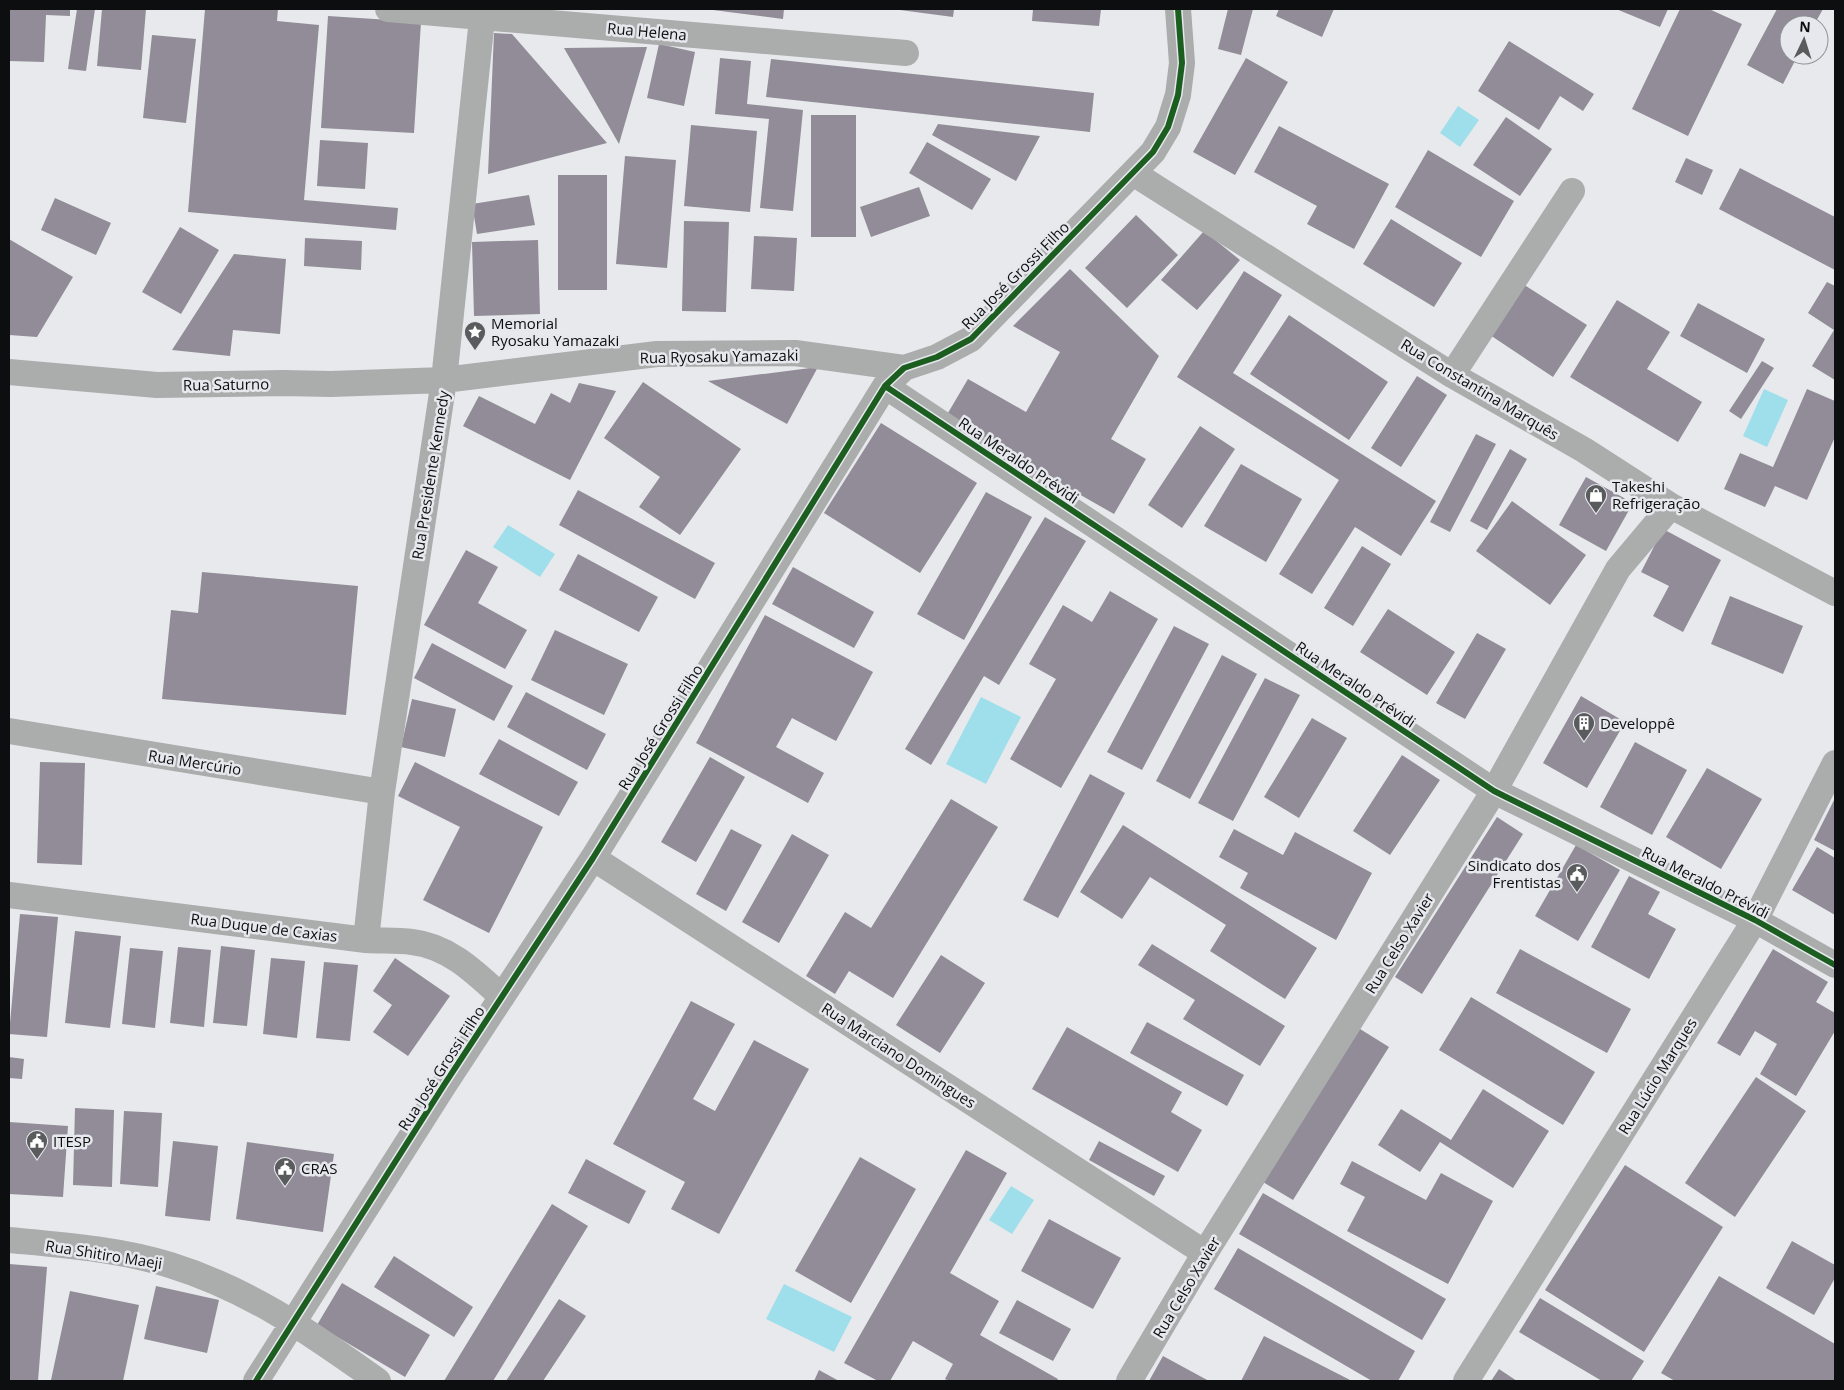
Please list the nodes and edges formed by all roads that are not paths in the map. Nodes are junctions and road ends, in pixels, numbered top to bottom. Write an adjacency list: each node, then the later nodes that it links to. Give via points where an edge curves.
1 (388, 9): 3 (street, Rua Helena)
2 (1178, 9): 5 (street, Rua José Grossi Filho, via 1182,62 1178,95 1168,127 1153,152)
3 (483, 13): 4 (street, Rua Helena); 10 (street, Rua Presidente Kennedy)
4 (906, 53)
5 (1133, 173): 7 (street, Rua José Grossi Filho, via 971,339 937,357); 9 (street, Rua Constantina Marquês)
6 (1572, 191): 9 (street)
7 (904, 368): 10 (street, Rua Ryosaku Yamazaki, via 795,353 657,354); 11 (street, Rua José Grossi Filho)
8 (9, 372): 10 (street, Rua Saturno, via 157,385)
9 (1452, 375): 12 (street, Rua Constantina Marquês, via 1584,450)
10 (444, 380): 17 (street, Rua Presidente Kennedy)
11 (885, 386): 16 (street, Rua Meraldo Prévidi); 18 (street, Rua José Grossi Filho)
12 (1671, 506): 13 (street, Rua Constantina Marquês); 16 (street, Rua Celso Xavier, via 1618,569)
13 (1835, 593)
14 (9, 731): 17 (street, Rua Mercúrio)
15 (1835, 764): 20 (street, Rua Lúcio Marques)
16 (1494, 791): 20 (street, Rua Meraldo Prévidi); 25 (street, Rua Celso Xavier)
17 (382, 792): 21 (street, Rua Presidente Kennedy)
18 (593, 858): 23 (street, Rua José Grossi Filho); 25 (street, Rua Marciano Domingues)
19 (9, 896): 21 (street, Rua Duque de Caxias)
20 (1755, 920): 22 (street, Rua Meraldo Prévidi); 30 (street, Rua Lúcio Marques)
21 (366, 940): 23 (street, Rua Duque de Caxias, via 414,942 446,952 467,965)
22 (1835, 966)
23 (502, 997): 26 (street, Rua José Grossi Filho)
24 (9, 1240): 26 (street, Rua Shitiro Maeji, via 92,1249 170,1264 257,1300)
25 (1205, 1253): 29 (street, Rua Celso Xavier)
26 (294, 1322): 27 (street, Rua José Grossi Filho); 28 (street, Rua Shitiro Maeji)
27 (256, 1381)
28 (378, 1381)
29 (1129, 1381)
30 (1466, 1381)

